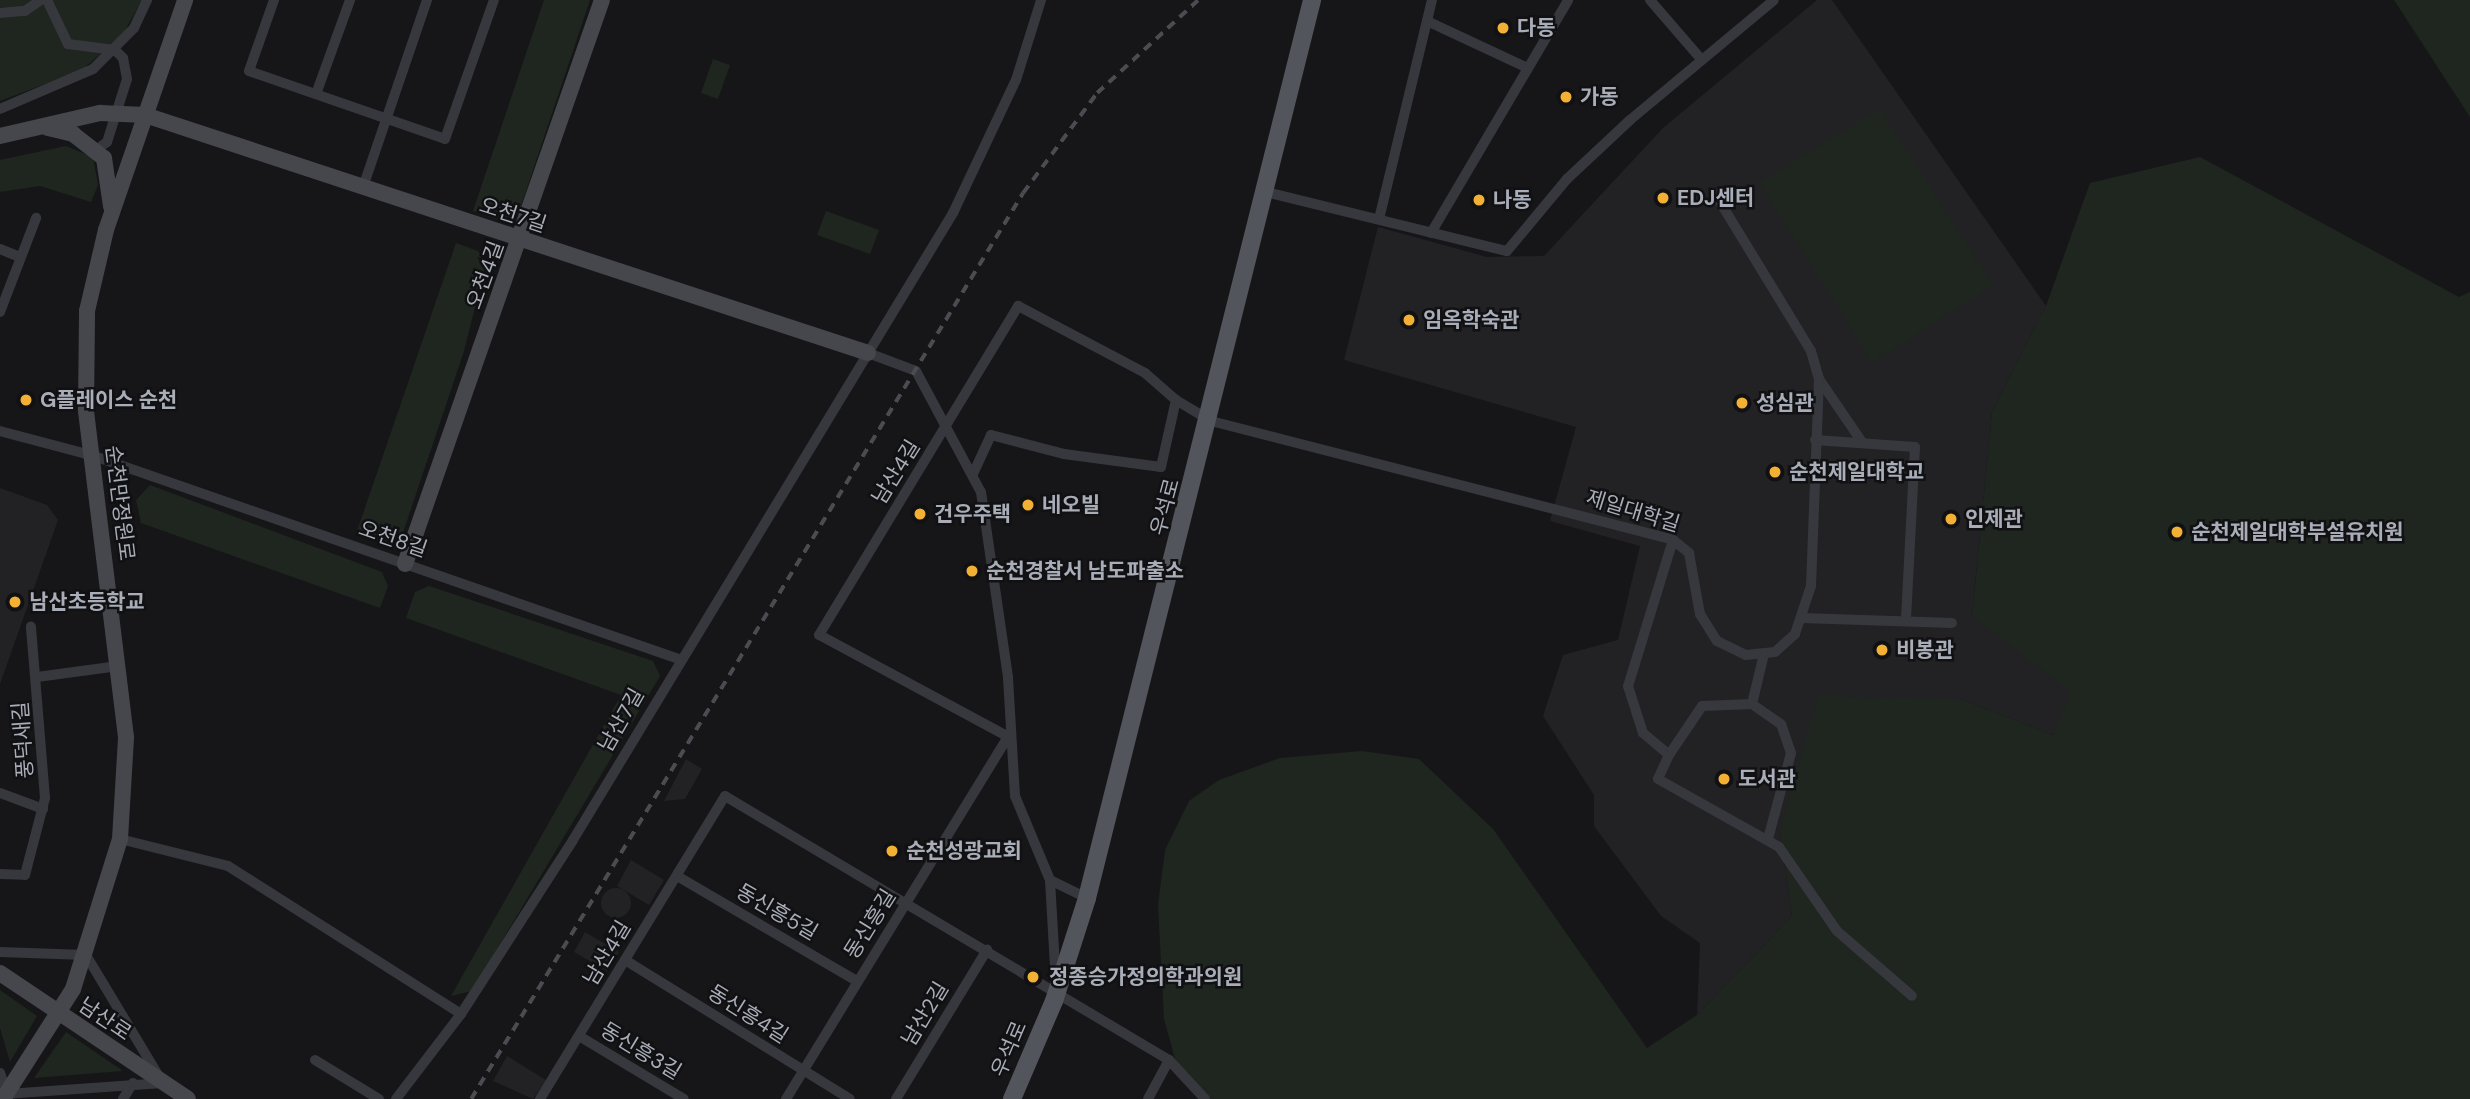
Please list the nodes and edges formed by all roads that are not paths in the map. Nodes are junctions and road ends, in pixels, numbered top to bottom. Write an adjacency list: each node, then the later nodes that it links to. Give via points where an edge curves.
1 (41, 0): 16 (street, via 24,11)
2 (47, 0): 18 (street, via 68,44)
3 (147, 0): 18 (street)
4 (185, 0): 24 (street, 순천만정원로)
5 (274, 0): 21 (street, via 249,71)
6 (350, 0): 21 (street)
7 (427, 0): 25 (street)
8 (494, 0): 25 (street, via 444,139)
9 (602, 0): 36 (street, 오천4길)
10 (1041, 0): 40 (street, 남산7길, via 986,148)
11 (1312, 0): 30 (main road, 우석로)
12 (1433, 0): 17 (street)
13 (1568, 0): 20 (street)
14 (1650, 0): 19 (street)
15 (1774, 0): 19 (street)
16 (0, 13)
17 (1427, 21): 20 (street); 34 (street)
18 (115, 50): 22 (street, via 69,84); 23 (street, via 127,79)
19 (1700, 58): 35 (street, via 1567,179 1507,251)
20 (1528, 68): 35 (street)
21 (317, 94): 25 (street)
22 (0, 109)
23 (117, 112): 24 (street, 오천7길); 26 (street); 28 (street, via 107,142)
24 (145, 116): 29 (street, 오천7길); 32 (street, 순천만정원로)
25 (387, 119): 29 (street)
26 (46, 127): 27 (street); 28 (street, via 74,134)
27 (0, 135)
28 (96, 150): 32 (street, via 108,168)
29 (363, 187): 36 (street, 오천7길)
30 (1266, 192): 34 (street); 43 (main road, 우석로)
31 (1714, 192): 41 (street, via 1811,351)
32 (112, 215): 48 (street, 순천만정원로, via 95,267 85,342)
33 (36, 218): 38 (street)
34 (1379, 219): 35 (street)
35 (1431, 233)
36 (520, 239): 40 (street, 오천7길); 51 (street, 오천4길)
37 (0, 249): 38 (street)
38 (20, 257): 39 (street)
39 (0, 312)
40 (868, 353): 44 (street, via 916,371); 57 (street, 남산7길)
41 (1819, 379): 46 (street); 47 (street)
42 (1176, 400): 43 (street, 제일대학길); 44 (street, 남산4길, via 1145,373 1018,306); 49 (street, via 1161,467 1064,454 990,435)
43 (1211, 421): 50 (street, 제일대학길); 70 (main road, 우석로)
44 (949, 423): 49 (street); 61 (street, 남산4길, via 819,635)
45 (0, 431): 48 (street)
46 (1815, 440): 47 (street); 52 (street, via 1811,586)
47 (1862, 442): 53 (street, via 1915,447)
48 (94, 456): 51 (street, 오천8길); 58 (street, 순천만정원로)
49 (973, 474): 61 (street, via 990,541 1008,678)
50 (1673, 540): 56 (street, 제일대학길, via 1689,552 1706,628 1730,650); 62 (street, via 1628,686 1643,733)
51 (405, 564): 57 (street, 오천8길)
52 (1802, 618): 53 (street); 56 (street, via 1786,644)
53 (1906, 621): 54 (street)
54 (1952, 623)
55 (31, 626): 59 (street, 풍덕새길)
56 (1765, 654): 60 (street)
57 (679, 659): 81 (street, 남산7길)
58 (118, 666): 59 (street); 65 (street, 순천만정원로, via 128,770)
59 (37, 677): 64 (street, 풍덕새길)
60 (1752, 704): 62 (street, via 1718,703 1692,712); 66 (street, via 1781,724 1791,753)
61 (1007, 736): 69 (street, via 1015,796); 71 (street, 동신흥길)
62 (1668, 755): 66 (street, via 1658,779)
63 (0, 793): 64 (street, 풍덕새길)
64 (43, 809): 67 (street, 풍덕새길, via 25,875)
65 (120, 839): 74 (street, 순천만정원로); 81 (street, via 228,866)
66 (1768, 839): 79 (street, via 1838,931)
67 (0, 874)
68 (677, 876): 71 (street, 남산4길, via 725,796); 75 (street, 남산4길); 77 (street, 동신흥5길)
69 (1050, 880): 70 (street); 78 (street)
70 (1087, 898): 78 (main road, 우석로)
71 (906, 902): 72 (street, 남산4길); 77 (street, 동신흥길)
72 (987, 950): 78 (street, 남산4길); 98 (street, 남산2길)
73 (0, 952): 74 (street)
74 (86, 955): 80 (street, 순천만정원로); 88 (street)
75 (625, 960): 82 (street, 남산4길); 85 (street, 동신흥4길)
76 (0, 973): 80 (street, 남산로)
77 (857, 981): 85 (street, 동신흥길)
78 (1057, 991): 84 (street, 남산4길); 99 (main road, 우석로)
79 (1912, 996)
80 (60, 1014): 88 (street, 남산로); 89 (street, 순천만정원로)
81 (461, 1014): 93 (street, 남산7길)
82 (579, 1036): 94 (street, 남산4길); 95 (street, 동신흥3길)
83 (315, 1060): 92 (street)
84 (1168, 1060): 100 (street); 101 (street, 남산4길)
85 (803, 1070): 96 (street, 동신흥길); 97 (street, 동신흥4길)
86 (0, 1073): 89 (street)
87 (133, 1083): 88 (street); 89 (street); 90 (street)
88 (163, 1083): 91 (street, 남산로)
89 (5, 1096)
90 (122, 1099)
91 (188, 1099)
92 (379, 1099)
93 (396, 1099)
94 (540, 1099)
95 (684, 1099)
96 (786, 1099)
97 (850, 1099)
98 (896, 1099)
99 (1012, 1099)
100 (1148, 1099)
101 (1205, 1099)

